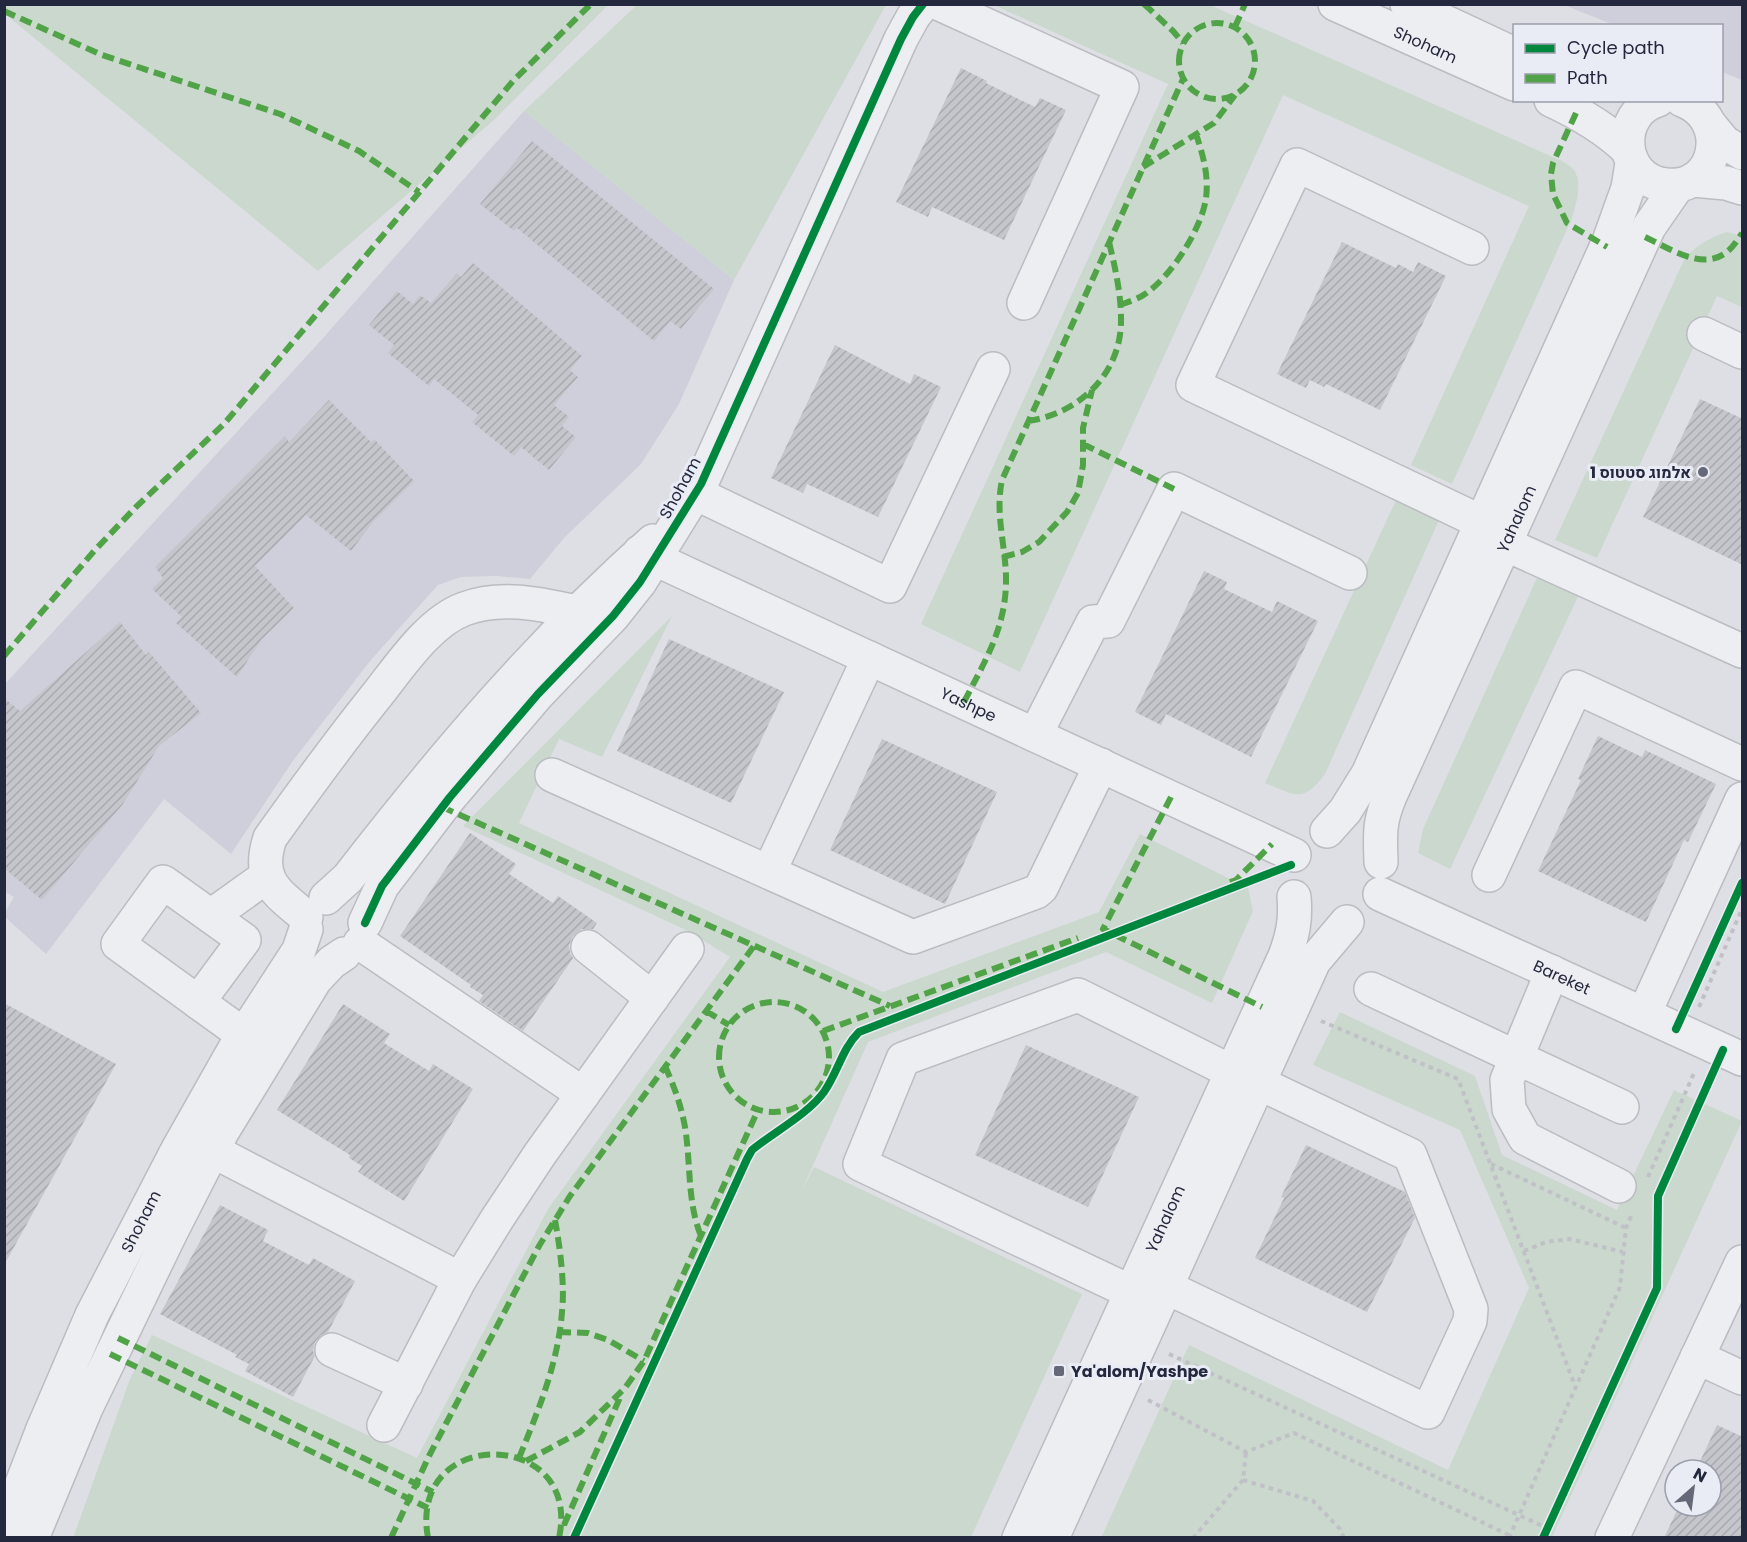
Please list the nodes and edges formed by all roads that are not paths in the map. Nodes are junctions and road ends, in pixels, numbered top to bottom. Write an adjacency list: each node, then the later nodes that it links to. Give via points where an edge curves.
1 (923, 4): 20 (street, Shoham, via 900,39)
2 (940, 4): 16 (street, via 1122,87)
3 (1335, 4): 6 (street, Shoham)
4 (1407, 4): 5 (street, Shoham)
5 (1513, 53)
6 (1513, 83)
7 (1555, 102): 12 (street, via 1614,137)
8 (1641, 102): 12 (street, Yahalom, via 1627,135)
9 (1687, 102): 10 (street, via 1703,113)
10 (1710, 124): 11 (street, via 1724,142); 13 (street, Yahalom, via 1714,136 1712,155 1702,172)
11 (1743, 153)
12 (1630, 156): 13 (street, via 1640,174 1652,181 1665,185); 21 (street, Yahalom, via 1628,188 1609,241)
13 (1685, 182): 14 (street, via 1726,183); 22 (street, Yahalom, via 1649,226)
14 (1743, 188)
15 (1472, 248): 21 (street, via 1297,165 1192,385)
16 (1024, 303)
17 (1704, 334): 18 (street)
18 (1743, 352)
19 (993, 369): 20 (street, via 890,586)
20 (691, 500): 23 (street, Shoham)
21 (1481, 522): 33 (street, Yahalom, via 1368,774)
22 (1504, 544): 26 (street); 35 (street, Yahalom, via 1383,813 1379,829)
23 (647, 555): 25 (street, Shoham); 27 (street, Yashpe); 44 (street, Shoham, via 640,582 613,616 537,694 382,886)
24 (1350, 573): 28 (street, via 1174,489 1108,621 1093,622)
25 (577, 612): 38 (street, via 498,602 462,609 446,618 361,715 270,837 265,852); 41 (street, Shoham, via 467,729 348,878)
26 (1743, 651)
27 (869, 657): 28 (street, Yashpe); 36 (street)
28 (1035, 735): 30 (street, Yashpe)
29 (1743, 764): 37 (street, via 1576,687)
30 (1101, 765): 34 (street, Yashpe); 36 (street, via 1041,888 913,937)
31 (552, 775): 36 (street)
32 (1743, 799): 51 (street)
33 (1327, 831): 34 (street, via 1315,835); 35 (street, via 1341,830 1360,836)
34 (1294, 855): 40 (street, via 1289,882)
35 (1381, 862): 39 (street)
36 (769, 872)
37 (1489, 875)
38 (267, 876): 41 (street, via 279,894); 42 (street)
39 (1380, 894): 43 (street, via 1369,911); 47 (street, Bareket)
40 (1294, 897): 43 (street, via 1316,919); 55 (street, Yahalom, via 1293,933)
41 (313, 915): 44 (street, via 309,940 316,949 332,956); 44 (street, via 338,896 349,900 361,912); 52 (street, Shoham, via 298,950)
42 (211, 916): 50 (street, via 244,940); 50 (street, via 163,882 118,944)
43 (1347, 922): 55 (street, Yahalom, via 1314,961 1293,1009)
44 (356, 940): 56 (street); 58 (street, Shoham, via 315,980)
45 (588, 947): 49 (street)
46 (687, 949): 49 (street)
47 (1552, 972): 51 (street, Bareket); 53 (street)
48 (1371, 989): 53 (street)
49 (652, 998): 56 (street)
50 (198, 1002): 52 (street)
51 (1644, 1014): 54 (street, Bareket)
52 (244, 1035): 69 (street, Shoham, via 173,1159 92,1315)
53 (1517, 1058): 57 (street); 59 (street, via 1507,1080 1509,1109 1525,1138)
54 (1743, 1059)
55 (1245, 1077): 62 (street, Yahalom); 62 (street, via 1410,1155 1471,1309 1470,1322 1428,1412); 63 (street, Yahalom); 63 (street, via 1078,995 903,1059 860,1164)
56 (583, 1094): 61 (street)
57 (1622, 1107)
58 (213, 1151): 61 (street); 70 (street, Shoham, via 110,1354)
59 (1633, 1193)
60 (1743, 1262): 65 (street)
61 (460, 1279): 67 (street)
62 (1166, 1287): 72 (street, Yahalom)
63 (1131, 1292): 71 (street, Yahalom)
64 (333, 1350): 67 (street)
65 (1697, 1357): 66 (street); 73 (street)
66 (1743, 1378)
67 (406, 1384): 68 (street)
68 (384, 1425)
69 (4, 1530)
70 (32, 1538)
71 (1019, 1538)
72 (1052, 1538)
73 (1612, 1538)

